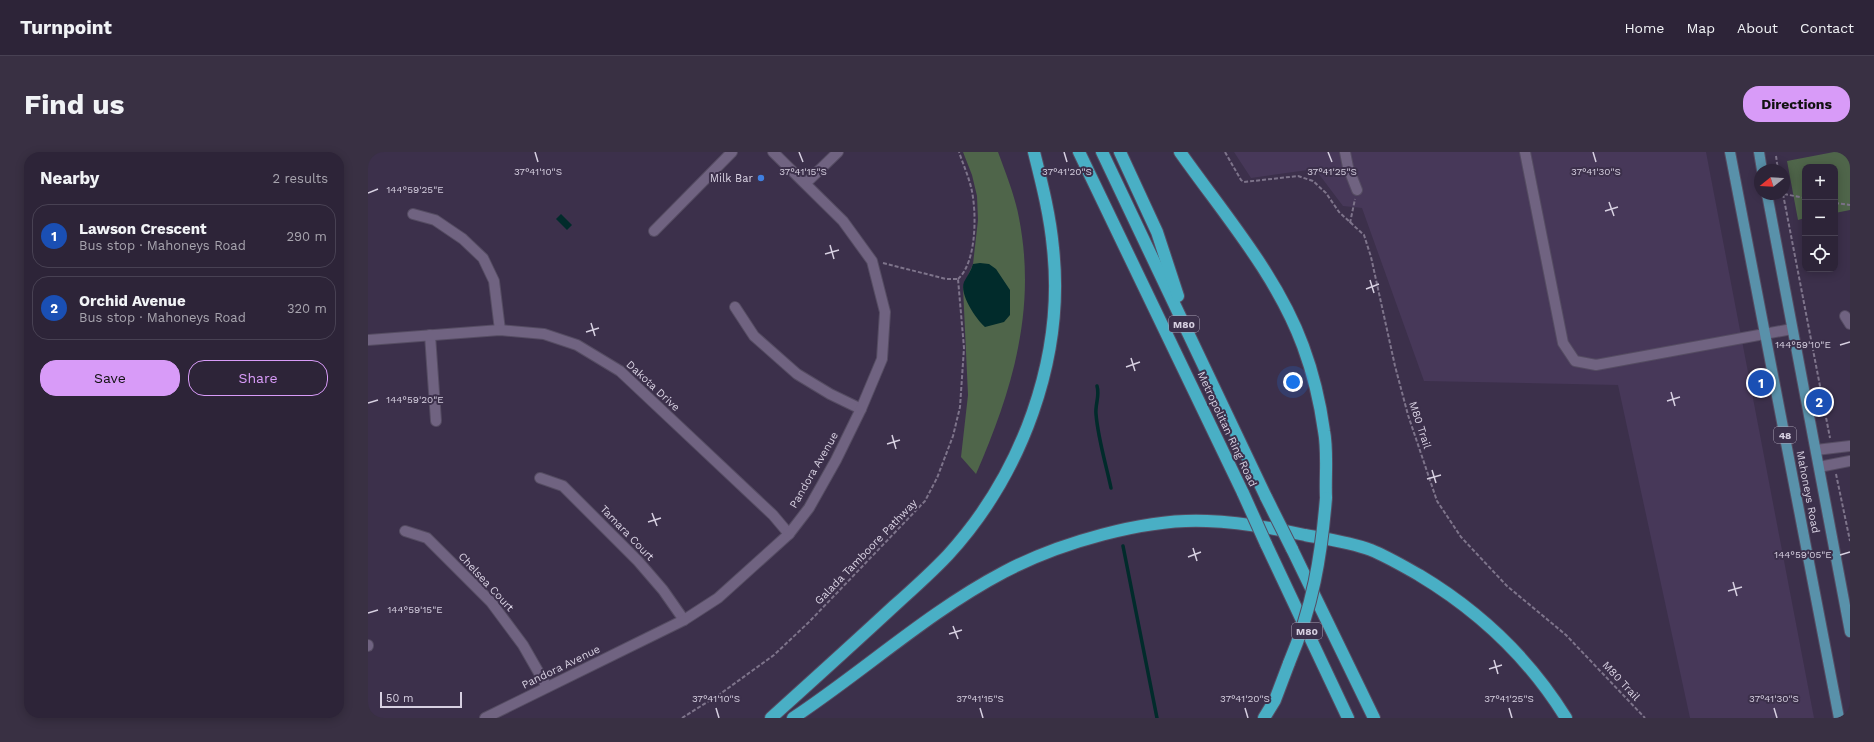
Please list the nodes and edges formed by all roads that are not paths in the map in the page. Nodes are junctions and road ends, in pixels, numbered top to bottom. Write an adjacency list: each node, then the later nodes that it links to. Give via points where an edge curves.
1 (732, 152): 18 (street)
2 (773, 152): 14 (street, Pandora Avenue)
3 (838, 152): 14 (street)
4 (1034, 152): 39 (highway, via 1049,213 1054,249 1055,288 1047,361 1038,397 1018,448 984,509 947,556)
5 (1079, 152): 42 (highway, Metropolitan Ring Road / M80, bridge)
6 (1102, 152): 25 (highway, Metropolitan Ring Road / M80)
7 (1120, 152): 25 (highway, via 1156,232)
8 (1180, 152): 41 (highway, bridge, via 1272,283 1303,346 1320,403 1325,433 1326,498 1322,548 1316,579 1300,638 1275,700)
9 (1345, 152): 15 (street)
10 (1525, 152): 22 (street, via 1563,343 1575,361 1596,365)
11 (1730, 152): 22 (main road, Mahoneys Road / 48)
12 (1759, 152): 13 (main road)
13 (1761, 164)
14 (806, 183): 26 (street, Pandora Avenue, via 843,221 872,261 885,312 882,359)
15 (1357, 190)
16 (1768, 200): 20 (main road, Mahoneys Road / 48)
17 (413, 214): 21 (street, via 435,220 463,239 483,258 494,281)
18 (654, 231)
19 (735, 307): 26 (street, via 754,336 797,374)
20 (1792, 329): 22 (street); 29 (main road, Mahoneys Road / 48)
21 (500, 330): 23 (street, Dakota Drive); 34 (street, Dakota Drive, via 544,334 578,345 620,371 773,515)
22 (1765, 334): 45 (main road, Mahoneys Road / 48)
23 (430, 335): 24 (street, Dakota Drive); 27 (street)
24 (368, 340)
25 (1193, 342): 43 (highway, Metropolitan Ring Road / M80, bridge)
26 (862, 409): 34 (street, Pandora Avenue, via 809,508)
27 (436, 422)
28 (1850, 446): 29 (street)
29 (1816, 450): 31 (main road, Mahoneys Road / 48)
30 (1850, 461): 31 (street)
31 (1818, 467): 36 (main road, Mahoneys Road / 48)
32 (540, 478): 35 (street, Tamara Court, via 563,486 638,561)
33 (405, 531): 37 (street, Chelsea Court, via 427,538 491,602 523,645)
34 (789, 534): 35 (street, Pandora Avenue, via 718,598)
35 (684, 620): 37 (street, Pandora Avenue)
36 (1850, 632)
37 (547, 687): 38 (street, Pandora Avenue)
38 (485, 718)
39 (772, 718)
40 (793, 718): 44 (highway, via 961,596 1005,571 1058,549 1122,531 1162,523 1207,521 1269,527 1351,544 1400,564 1441,589 1498,634 1550,692)
41 (1264, 718)
42 (1348, 718)
43 (1374, 718)
44 (1566, 718)
45 (1839, 718)

